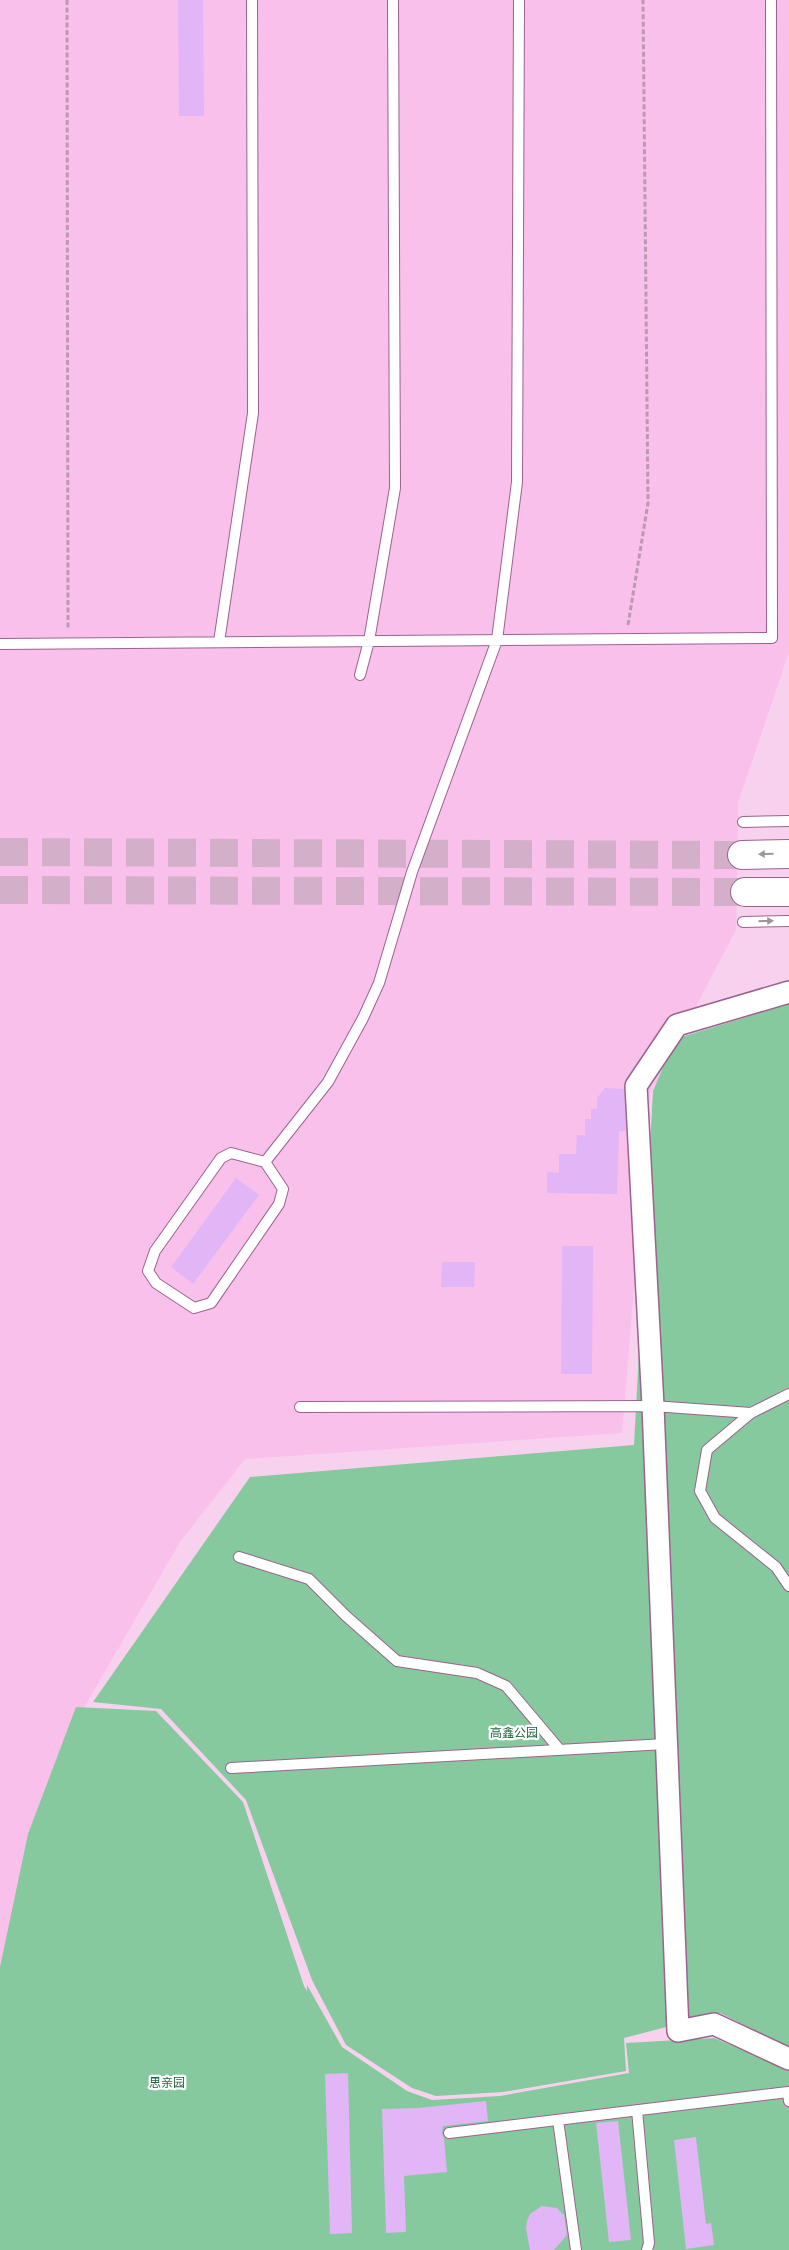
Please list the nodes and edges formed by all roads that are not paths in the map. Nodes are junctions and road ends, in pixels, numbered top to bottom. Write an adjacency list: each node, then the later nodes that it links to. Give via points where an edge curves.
1 (252, 0): 7 (lane, via 253,413)
2 (393, 0): 6 (lane, via 395,488)
3 (519, 0): 5 (lane, via 517,482)
4 (771, 0): 5 (lane, via 772,638)
5 (497, 640): 6 (lane); 19 (lane, via 412,872 379,983 328,1082)
6 (369, 641): 7 (lane); 9 (lane)
7 (219, 642): 8 (lane)
8 (0, 644)
9 (360, 675)
10 (789, 821): 11 (lane)
11 (744, 822)
12 (789, 854): 13 (main road, one-way to 13)
13 (742, 855)
14 (745, 892): 15 (main road)
15 (789, 892)
16 (789, 921): 17 (lane, one-way to 16)
17 (743, 922)
18 (789, 992): 21 (street, via 677,1025 636,1086)
19 (265, 1162): 19 (lane, via 283,1188 279,1204 211,1303 194,1308 156,1283 148,1271 156,1252 221,1158 231,1153)
20 (789, 1394): 23 (lane)
21 (654, 1406): 22 (lane); 23 (lane); 26 (street)
22 (300, 1407)
23 (751, 1413): 25 (lane, via 707,1450 700,1491 715,1518 776,1567)
24 (238, 1557): 27 (lane, via 309,1579 397,1660 477,1672 506,1686)
25 (789, 1586)
26 (666, 1744): 27 (lane); 29 (street, via 678,2031 714,2024)
27 (560, 1750): 28 (lane)
28 (231, 1768)
29 (789, 2059)
30 (789, 2101): 31 (lane, via 788,2092)
31 (637, 2110): 32 (lane); 35 (lane, via 650,2243)
32 (558, 2120): 33 (lane); 34 (lane)
33 (449, 2133)
34 (576, 2250)
35 (647, 2250)

